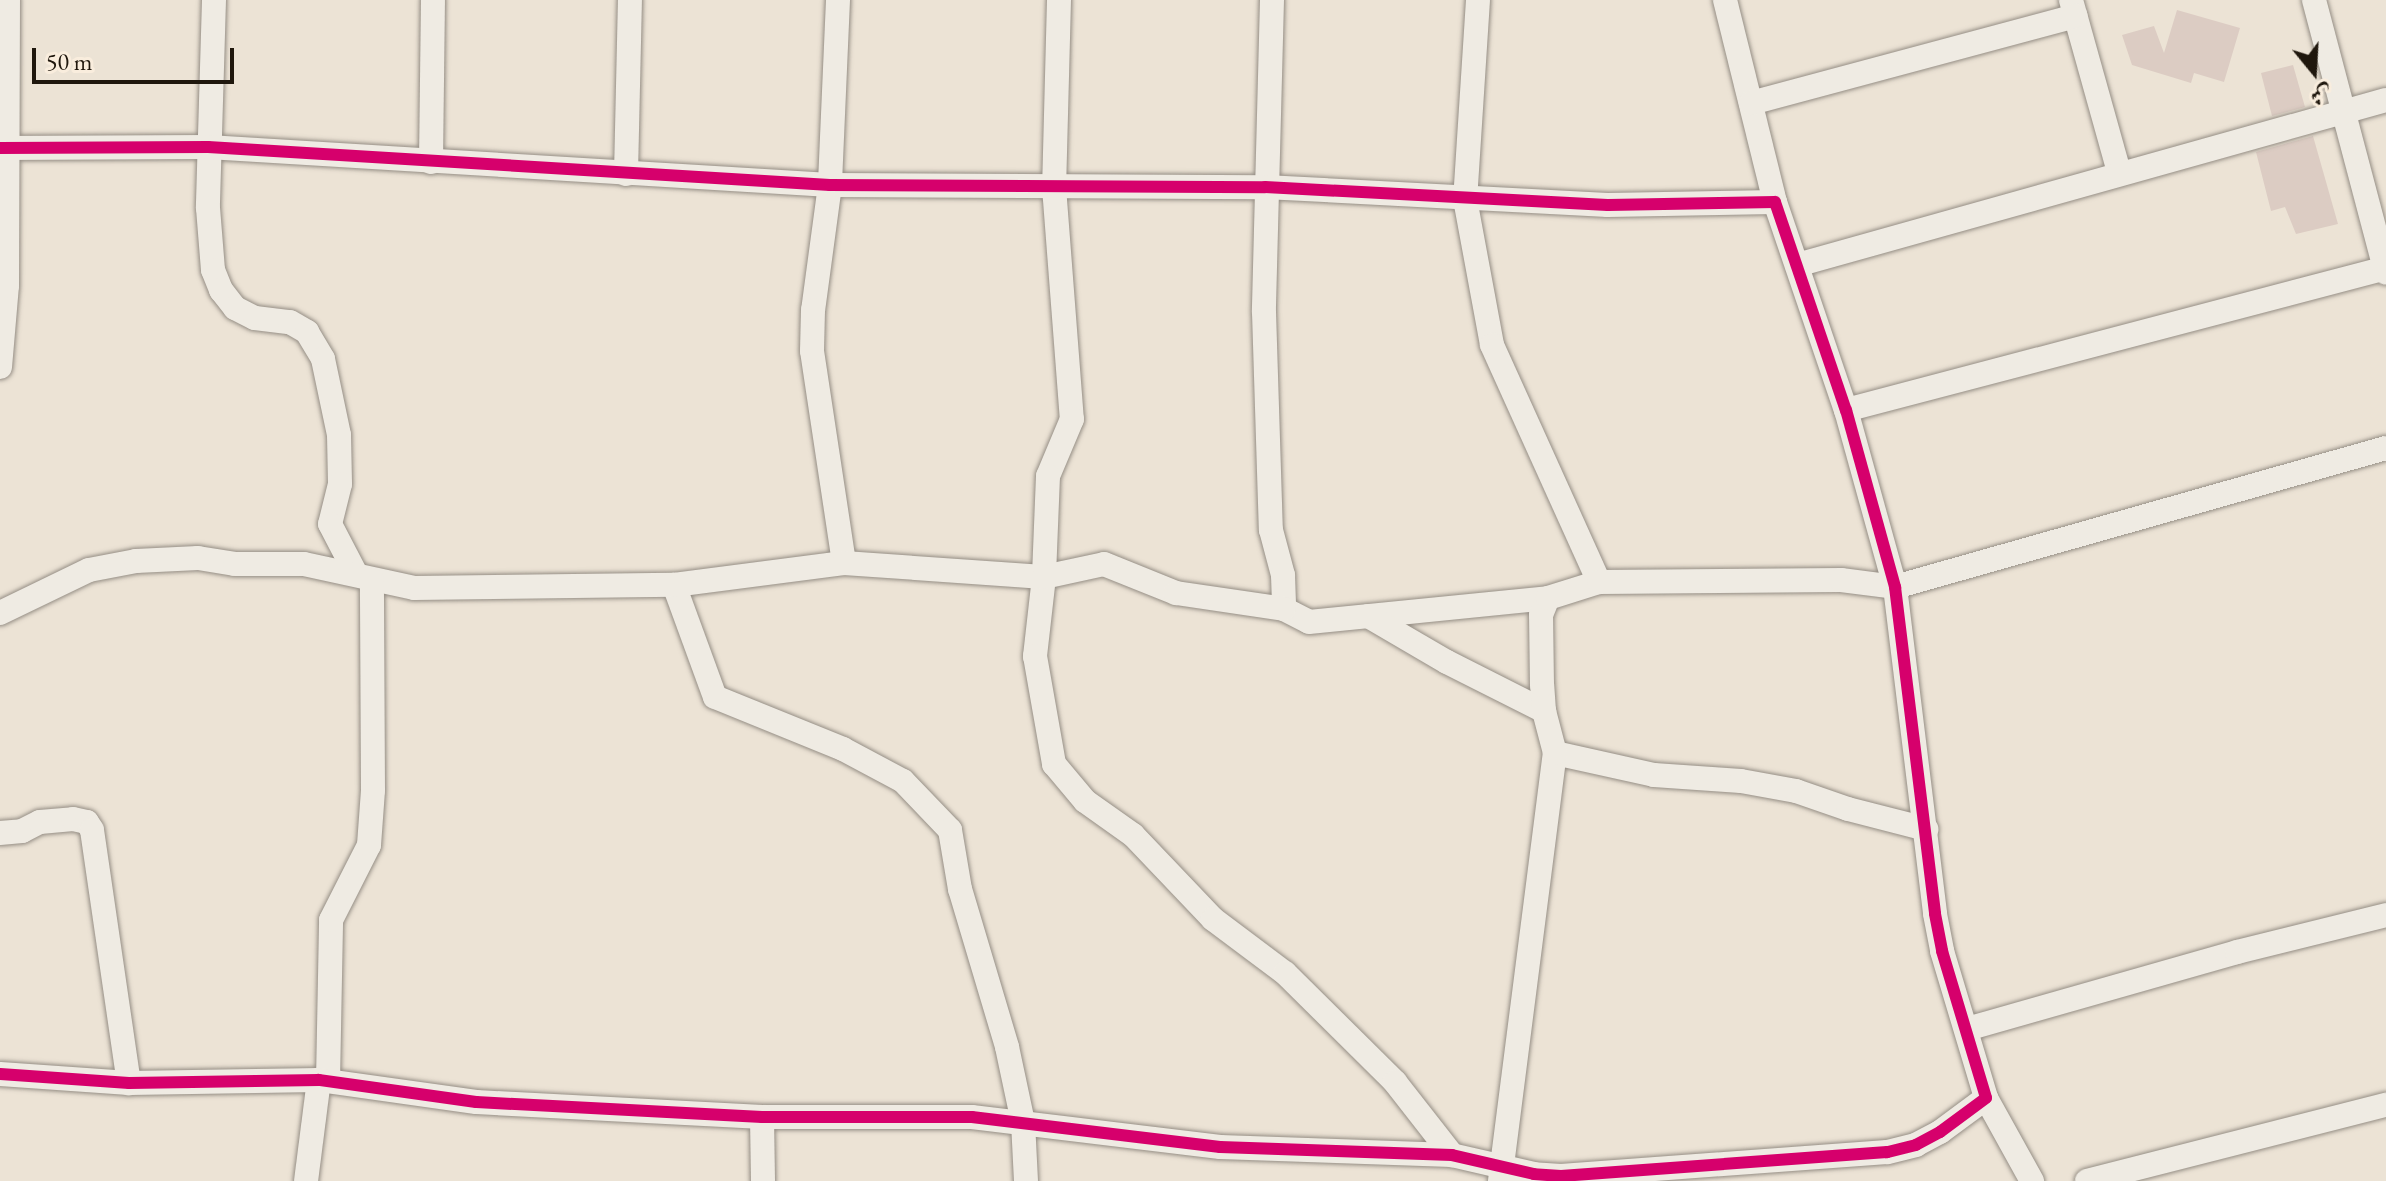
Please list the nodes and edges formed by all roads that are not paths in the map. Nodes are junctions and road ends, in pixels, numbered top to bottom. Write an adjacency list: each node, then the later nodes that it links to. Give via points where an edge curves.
1 (8, 0): 16 (street)
2 (214, 0): 15 (street)
3 (433, 0): 17 (street)
4 (630, 0): 19 (street)
5 (838, 0): 20 (street)
6 (1059, 0): 21 (street)
7 (1272, 0): 22 (street)
8 (1478, 0): 23 (street)
9 (1725, 0): 13 (street)
10 (2314, 0): 14 (street)
11 (2074, 8): 13 (street); 18 (street)
12 (2386, 100): 14 (street)
13 (1751, 103): 24 (street)
14 (2343, 111): 18 (street); 26 (street)
15 (208, 147): 16 (street); 17 (street); 31 (street, via 211,252 221,290 235,308 255,318 290,322 307,332 323,359 339,435 340,484 330,524)
16 (4, 148): 27 (street, via 7,286)
17 (431, 162): 19 (street)
18 (2119, 172): 25 (street)
19 (626, 174): 20 (street)
20 (830, 185): 21 (street); 30 (street, via 812,351)
21 (1054, 187): 22 (street); 32 (street, via 1072,419 1048,476)
22 (1265, 187): 23 (street); 37 (street, via 1271,530 1283,575)
23 (1465, 199): 24 (street, via 1608,205); 33 (street, via 1492,345)
24 (1775, 202): 25 (street)
25 (1797, 265): 28 (street)
26 (2386, 270): 28 (street)
27 (0, 367)
28 (1846, 410): 35 (street)
29 (2386, 448): 35 (street)
30 (844, 563): 32 (street); 34 (street)
31 (364, 577): 34 (street, via 414,588); 38 (street, via 304,564 198,558 136,561 89,570); 47 (street, via 373,774 369,845 331,920)
32 (1044, 577): 37 (street, via 1104,564 1176,593); 53 (street, via 1035,656 1054,764 1085,801 1133,835 1213,919 1285,973 1395,1082)
33 (1599, 582): 35 (street, via 1841,580); 36 (street)
34 (674, 585): 52 (street, via 715,697 843,749 903,781 950,830 960,889 990,982)
35 (1895, 587): 42 (street)
36 (1548, 598): 39 (street); 40 (street, via 1541,615)
37 (1284, 609): 39 (street, via 1309,622)
38 (0, 613)
39 (1368, 616): 40 (street)
40 (1544, 711): 41 (street)
41 (1555, 753): 42 (street, via 1654,775 1796,791); 54 (street)
42 (1926, 829): 45 (street, via 1942,951)
43 (0, 833): 48 (street, via 73,819 87,822 92,830)
44 (2386, 915): 45 (street)
45 (1967, 1029): 49 (street)
46 (0, 1074): 48 (street)
47 (324, 1080): 48 (street); 51 (street, via 476,1102); 56 (street)
48 (129, 1083)
49 (1986, 1098): 55 (street, via 1928,1139 1887,1152); 59 (street)
50 (2386, 1105): 60 (street)
51 (762, 1117): 52 (street, via 972,1117); 57 (street)
52 (1023, 1122): 53 (street, via 1220,1147); 58 (street)
53 (1452, 1155): 54 (street)
54 (1503, 1173): 55 (street)
55 (1594, 1178)
56 (306, 1181)
57 (763, 1181)
58 (1026, 1181)
59 (2032, 1181)
60 (2087, 1181)

